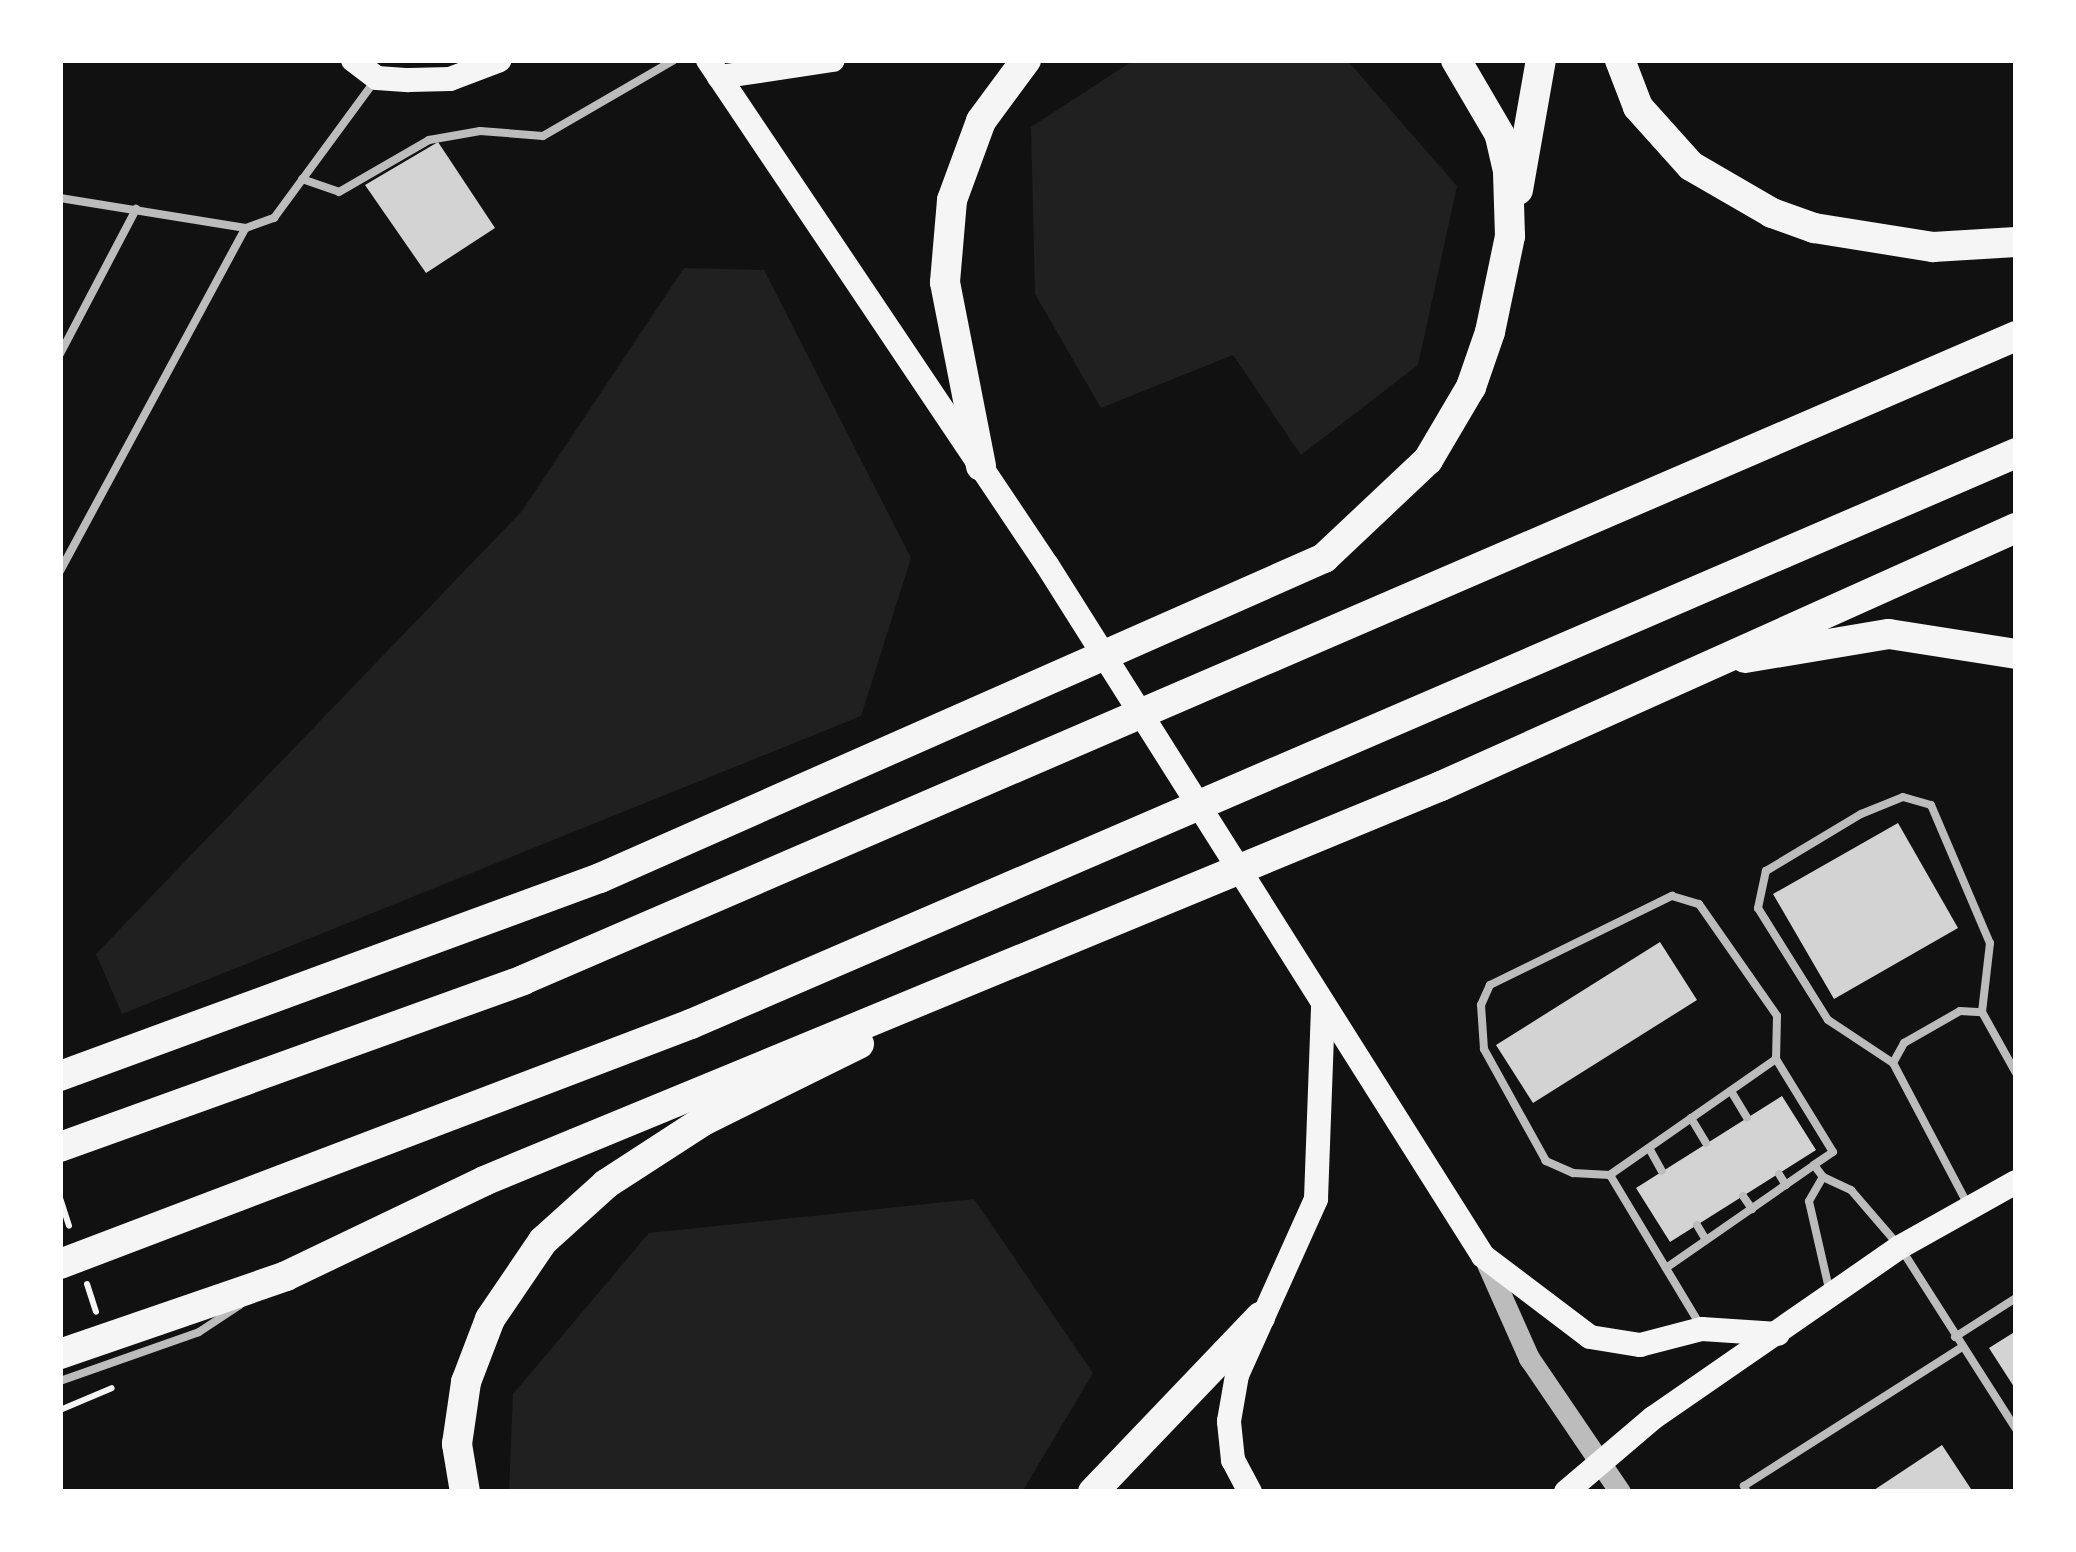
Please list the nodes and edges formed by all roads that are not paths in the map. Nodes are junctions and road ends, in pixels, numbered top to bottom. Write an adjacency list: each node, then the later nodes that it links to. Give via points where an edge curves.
1 (353, 60): 10 (main road)
2 (500, 60): 10 (main road, via 450,79)
3 (674, 60): 11 (lane, via 543,136 479,131 429,140 339,192)
4 (833, 60): 9 (main road)
5 (1026, 60): 20 (highway, via 981,121 952,200 945,282)
6 (1456, 60): 15 (highway, via 1500,135)
7 (1541, 60): 15 (highway)
8 (1620, 60): 16 (highway, via 1638,106 1691,166 1772,212 1814,228 1933,247)
9 (713, 68): 20 (main road)
10 (377, 78): 11 (lane)
11 (302, 179): 14 (lane, via 274,218)
12 (60, 198): 13 (lane)
13 (136, 208): 14 (lane); 18 (lane)
14 (246, 228): 22 (lane)
15 (1510, 236): 31 (highway, via 1471,387 1428,460 1324,558 600,878)
16 (2016, 242)
17 (2016, 336): 36 (highway, via 523,980)
18 (60, 354)
19 (2016, 453): 51 (highway, via 691,1024)
20 (981, 466): 26 (main road)
21 (2016, 528): 24 (highway)
22 (60, 571)
23 (2016, 654): 24 (highway, via 1889,634)
24 (1709, 664): 25 (highway)
25 (1020, 964): 54 (highway, via 484,1180); 66 (highway, via 703,1121 606,1184 543,1241 490,1319 466,1382 457,1444)
26 (1323, 1004): 52 (main road); 57 (main road, via 1316,1199)
27 (1982, 1012): 29 (lane, via 1960,1011 1904,1043); 29 (lane, via 1990,943 1931,806 1903,797 1861,814 1766,871 1758,908 1828,1021); 30 (lane)
28 (1776, 1059): 32 (lane); 38 (lane, via 1833,1152); 41 (lane, via 1777,1016 1700,904 1672,896 1490,985 1481,1004 1484,1049 1546,1161)
29 (1893, 1063): 46 (lane)
30 (2016, 1072)
31 (60, 1076)
32 (1731, 1091): 33 (lane); 34 (lane)
33 (1691, 1118): 35 (lane); 37 (lane)
34 (1747, 1118)
35 (1706, 1144)
36 (60, 1147)
37 (1649, 1148): 39 (lane); 41 (lane)
38 (1814, 1165): 42 (lane); 44 (lane)
39 (1662, 1171)
40 (1779, 1174): 44 (lane)
41 (1610, 1175): 53 (lane)
42 (1822, 1177): 50 (lane, via 1851,1190); 55 (lane, via 1809,1201)
43 (2016, 1183): 46 (main road)
44 (1786, 1185): 47 (lane)
45 (1743, 1196): 47 (lane)
46 (1968, 1205): 50 (main road)
47 (1752, 1209): 49 (lane)
48 (1697, 1225): 49 (lane)
49 (1706, 1240): 53 (lane)
50 (1900, 1247): 55 (main road); 60 (lane)
51 (71, 1255)
52 (1484, 1256): 58 (main road, via 1590,1336 1640,1345); 65 (street, via 1529,1358)
53 (1666, 1268): 58 (lane)
54 (286, 1276): 62 (highway); 63 (lane, via 199,1332)
55 (1830, 1295): 59 (main road)
56 (2016, 1300): 60 (lane)
57 (1260, 1317): 67 (highway); 68 (main road, via 1229,1421 1233,1460)
58 (1702, 1328): 59 (main road)
59 (1778, 1334): 65 (main road)
60 (1955, 1337): 61 (lane)
61 (1961, 1348): 64 (lane); 71 (lane, via 1744,1486)
62 (60, 1354)
63 (60, 1381)
64 (2016, 1429)
65 (1600, 1464): 69 (main road); 70 (street)
66 (466, 1492)
67 (1093, 1492)
68 (1250, 1492)
69 (1566, 1492)
70 (1620, 1492)
71 (1748, 1492)

